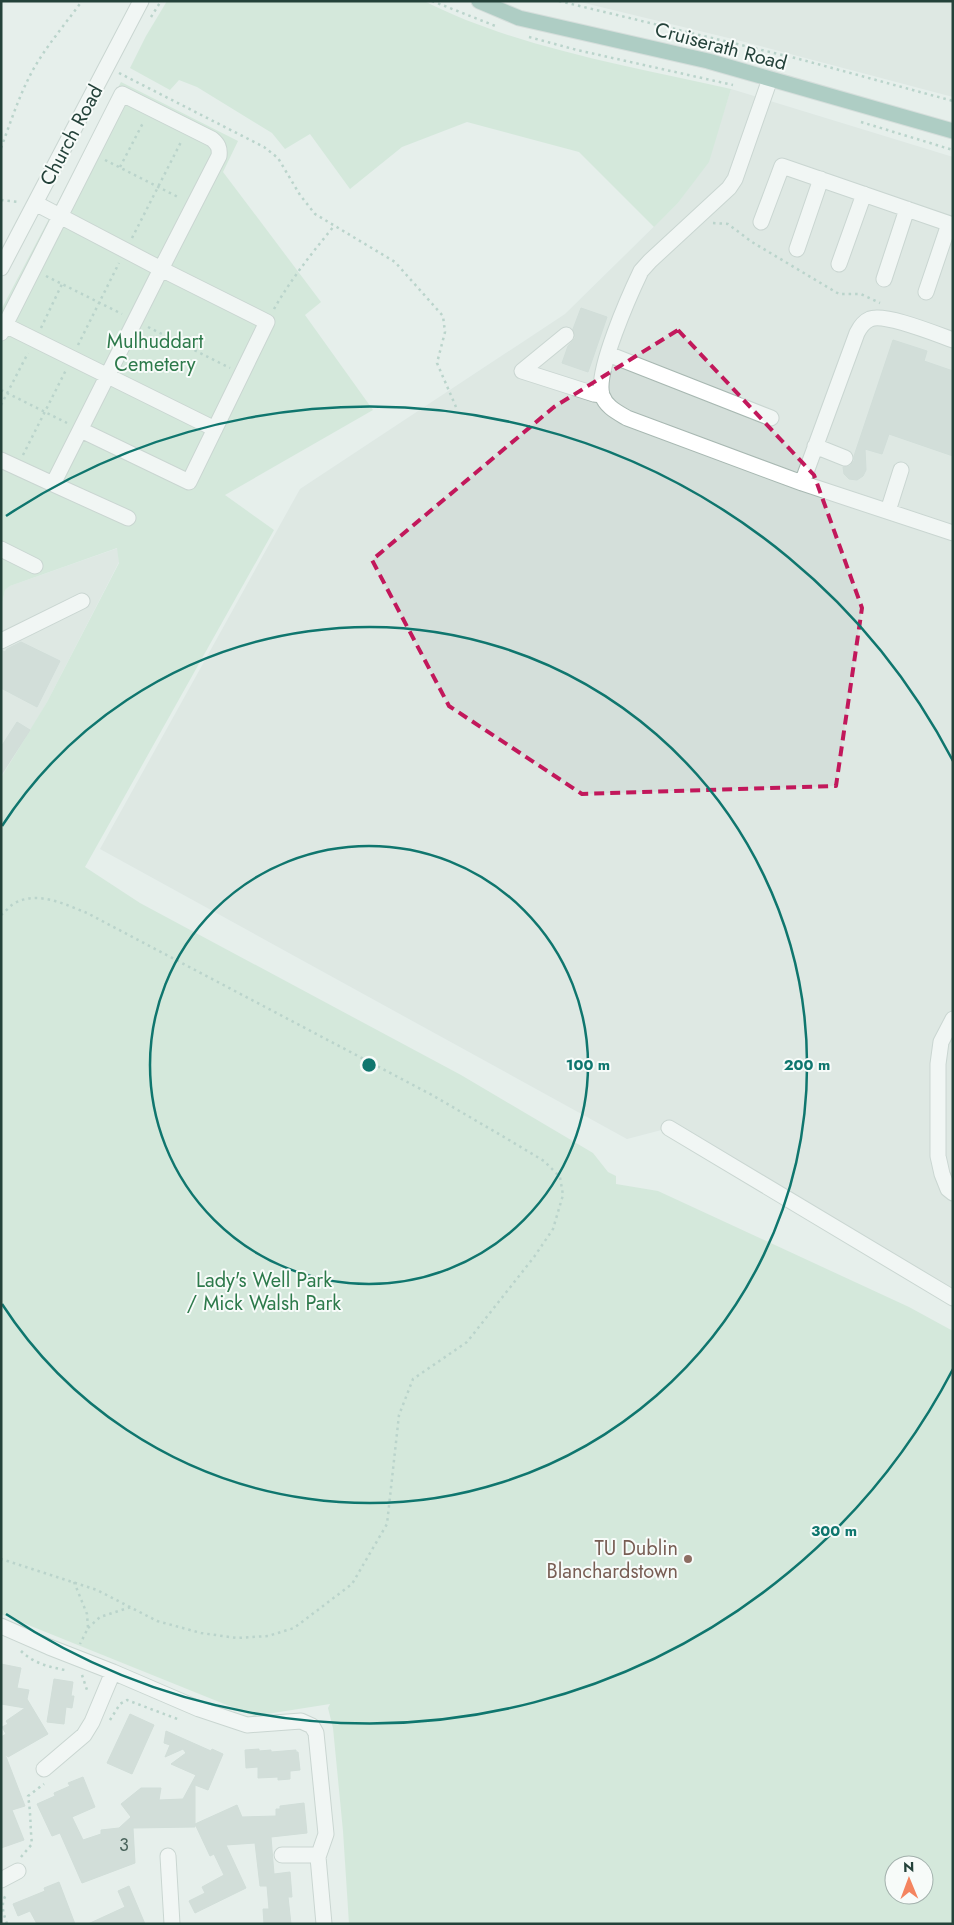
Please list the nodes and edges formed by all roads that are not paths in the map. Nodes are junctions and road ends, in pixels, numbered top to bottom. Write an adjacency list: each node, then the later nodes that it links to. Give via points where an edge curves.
1 (141, 1): 7 (street, Church Road)
2 (478, 1): 3 (main road, Cruiserath Road, via 519,18 708,61)
3 (770, 79): 4 (main road, Cruiserath Road); 21 (street, via 735,179 641,271)
4 (953, 131)
5 (820, 179): 6 (street); 10 (street, via 782,166); 12 (street)
6 (864, 194): 8 (street); 13 (street)
7 (35, 203): 9 (street); 14 (street, Church Road)
8 (907, 210): 11 (street); 16 (street)
9 (61, 217): 15 (street); 15 (street, via 122,94 212,139 220,149 219,156); 18 (street)
10 (761, 222)
11 (951, 225): 17 (street)
12 (797, 250)
13 (839, 264)
14 (1, 268)
15 (161, 269): 22 (street, via 141,324); 25 (street, via 267,322)
16 (884, 279)
17 (926, 292)
18 (3, 329): 22 (street)
19 (566, 335): 23 (street, via 522,371)
20 (951, 335): 27 (street, via 882,318 871,318 862,324)
21 (608, 354): 23 (street, via 601,378); 24 (street)
22 (108, 377): 25 (street); 26 (street)
23 (602, 395): 31 (street, via 608,406 627,418)
24 (771, 418)
25 (215, 429): 26 (street, via 189,482)
26 (81, 430): 32 (street)
27 (815, 446): 28 (street); 31 (street)
28 (845, 458)
29 (1, 460): 32 (street)
30 (901, 470): 33 (street)
31 (802, 483): 33 (street)
32 (53, 484): 34 (street)
33 (888, 511): 35 (street)
34 (128, 518)
35 (953, 533)
36 (1, 550): 37 (street)
37 (34, 566)
38 (82, 601): 39 (street)
39 (1, 641)
40 (953, 1018): 42 (street, via 941,1042 938,1064 938,1156 948,1189)
41 (669, 1128): 43 (street)
42 (953, 1193)
43 (953, 1298)
44 (1, 1626): 45 (street)
45 (113, 1672): 46 (street, via 84,1735); 48 (street, via 199,1709 247,1725 301,1721 312,1726 316,1733 326,1834)
46 (44, 1777)
47 (282, 1855): 48 (street)
48 (318, 1855): 53 (street)
49 (168, 1856): 52 (street)
50 (18, 1871): 51 (street)
51 (1, 1880)
52 (172, 1924)
53 (324, 1924)

